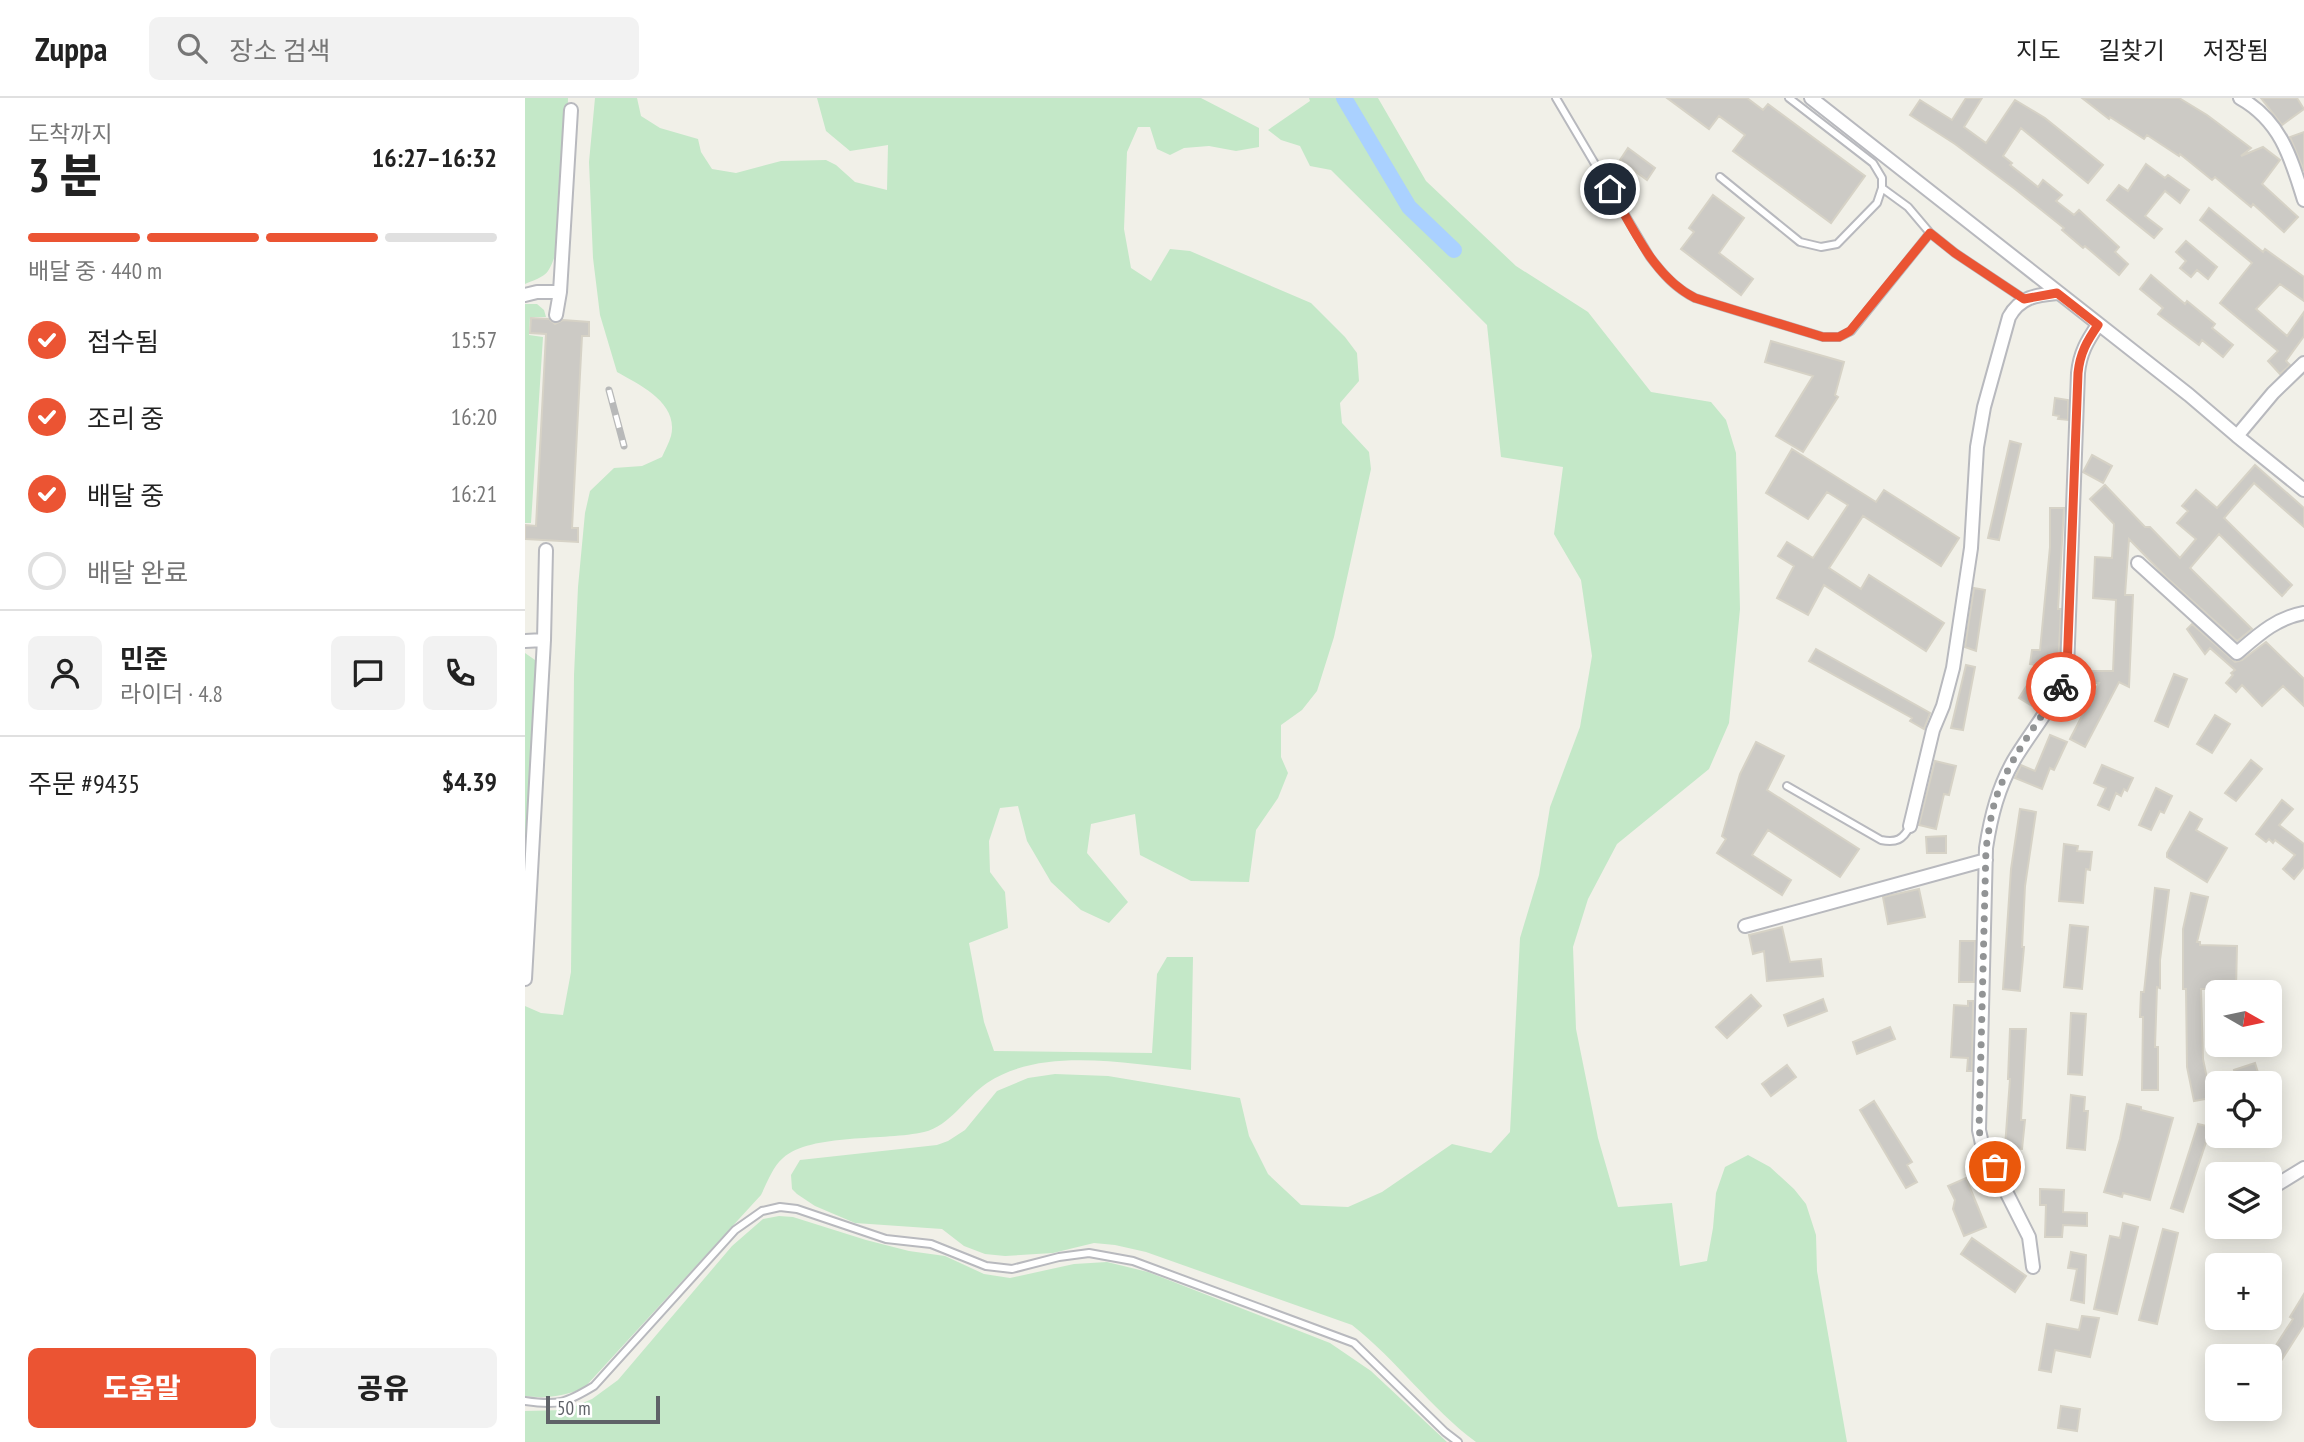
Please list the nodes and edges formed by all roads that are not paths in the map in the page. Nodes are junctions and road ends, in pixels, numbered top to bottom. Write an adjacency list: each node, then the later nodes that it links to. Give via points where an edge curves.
1 (1556, 98): 9 (lane, via 1650,257 1667,278 1695,298 1823,337 1839,337 1850,331)
2 (1789, 98): 7 (lane, via 1873,163)
3 (1811, 98): 11 (street)
4 (2240, 98): 8 (street, via 2280,136)
5 (572, 110): 10 (street)
6 (1720, 177): 7 (lane, via 1800,242 1821,247 1837,244 1877,203)
7 (1882, 188): 9 (lane, via 1909,207)
8 (2304, 200)
9 (1930, 233): 13 (lane)
10 (560, 292): 12 (street); 14 (street)
11 (2057, 293): 13 (street); 15 (street)
12 (525, 295)
13 (2024, 299): 25 (street, via 2009,317 1984,407 1971,548 1953,668)
14 (556, 315)
15 (2098, 325): 17 (street); 26 (street, via 2079,358 2067,670 2062,686 1998,792)
16 (2304, 363): 17 (street)
17 (2237, 436): 18 (street)
18 (2304, 490)
19 (546, 550): 23 (street)
20 (2137, 563): 21 (street, via 2237,653 2269,626)
21 (2304, 613)
22 (525, 640): 23 (street)
23 (544, 640): 28 (street)
24 (1787, 786): 25 (lane, via 1881,840 1893,842)
25 (1910, 827)
26 (1986, 860): 27 (street); 31 (street, via 1979,1130 2029,1237)
27 (1745, 926)
28 (525, 979)
29 (2304, 1168): 30 (street)
30 (2282, 1182)
31 (2033, 1267)
32 (525, 1401): 33 (lane, via 568,1402 594,1386 735,1230 762,1211 780,1207 886,1239 930,1244 986,1266 1012,1269 1089,1253 1133,1261 1355,1343)
33 (1458, 1442)

